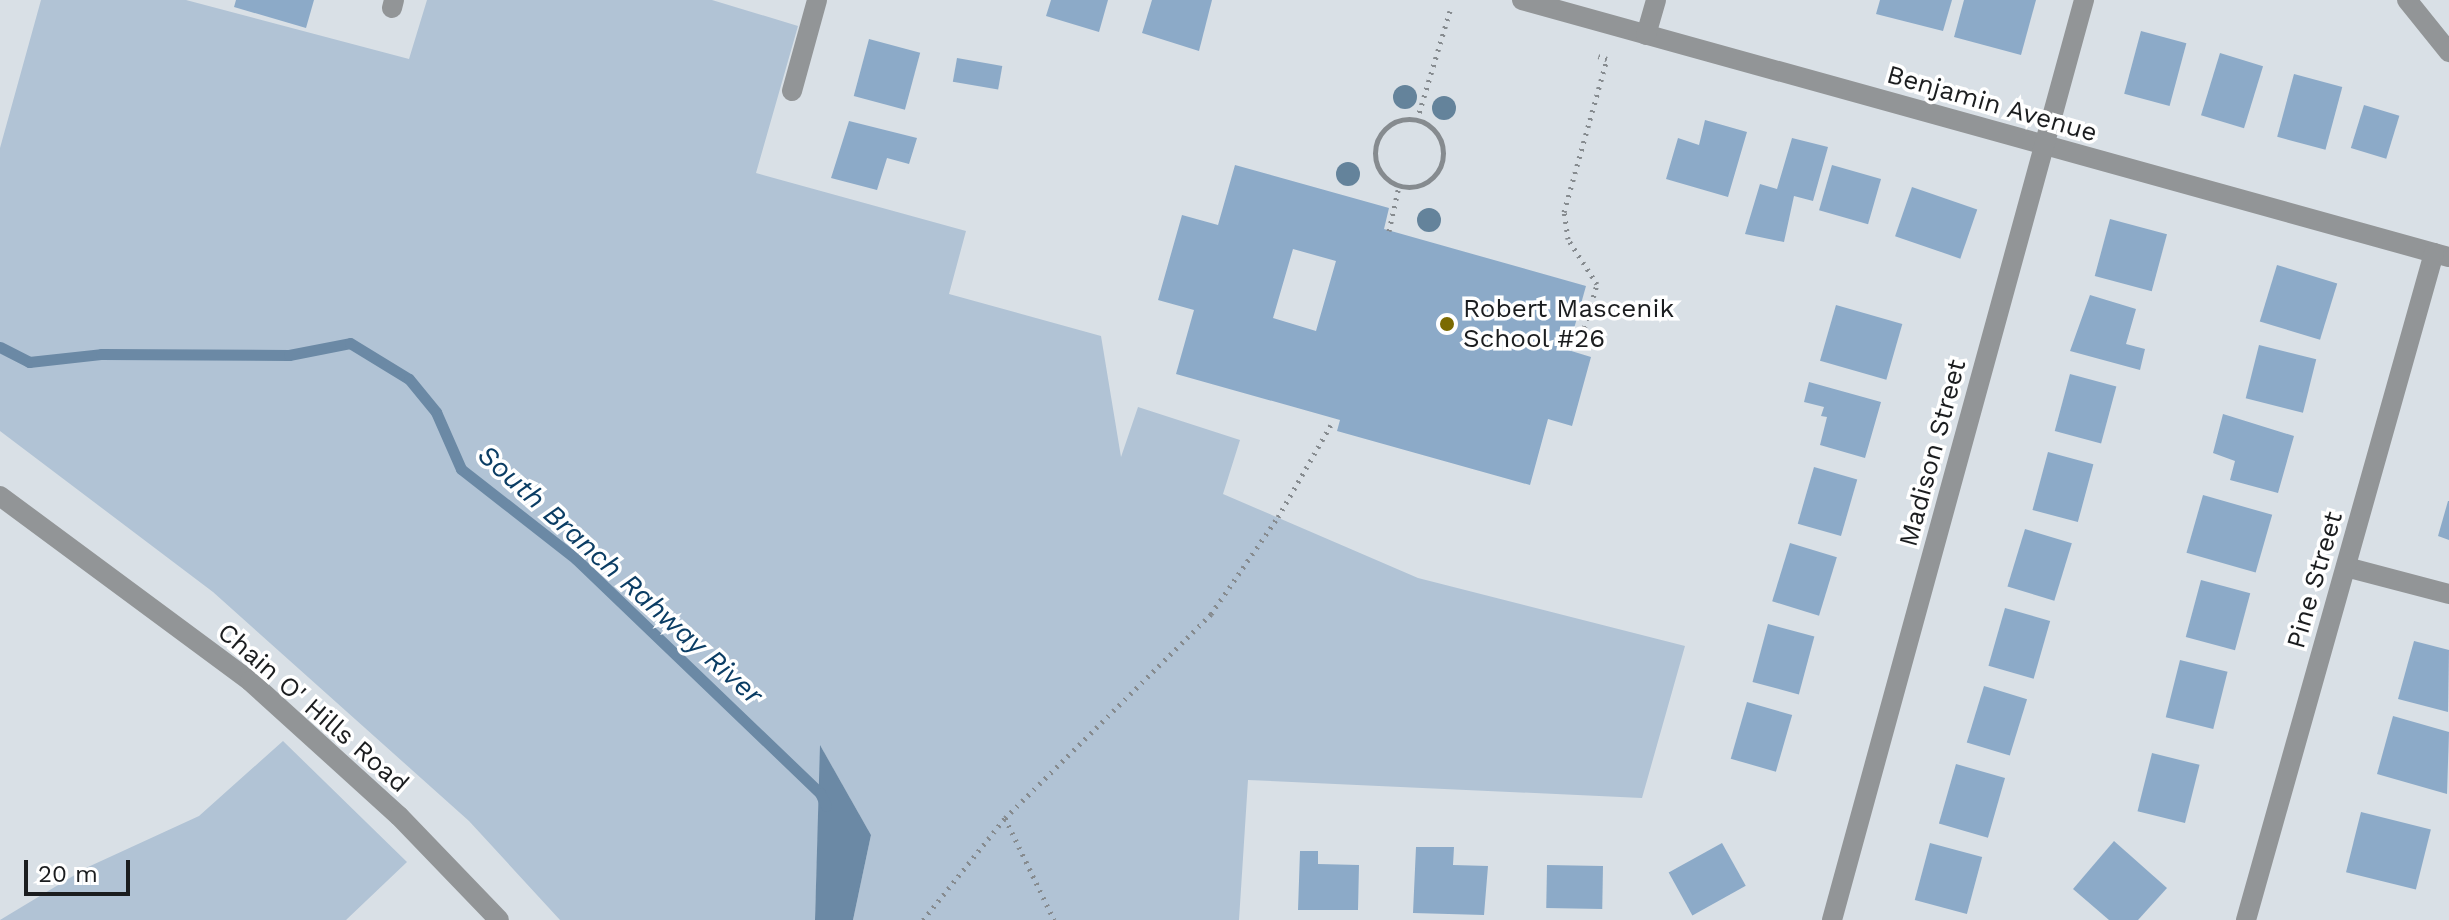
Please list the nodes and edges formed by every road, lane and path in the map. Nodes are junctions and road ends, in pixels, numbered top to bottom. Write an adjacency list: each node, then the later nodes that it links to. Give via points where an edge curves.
1 (817, 0): 10 (street)
2 (1522, 0): 7 (street, Benjamin Avenue)
3 (1656, 0): 7 (street)
4 (2084, 0): 12 (street, Madison Street)
5 (2407, 0): 8 (street)
6 (1450, 11): 11 (path)
7 (1646, 35): 12 (street, Benjamin Avenue)
8 (2449, 52)
9 (1598, 56): 16 (path, via 1607,59 1564,212 1568,239 1597,284 1580,343)
10 (792, 91)
11 (1417, 120): 13 (path, via 1394,122 1375,150 1380,172); 13 (path, via 1435,131 1441,162 1430,180)
12 (2043, 146): 15 (street, Benjamin Avenue); 25 (street, Madison Street)
13 (1399, 186): 14 (path)
14 (1389, 231)
15 (2442, 255): 19 (street, Pine Street)
16 (1594, 346)
17 (1331, 425): 21 (path, via 1278,517 1211,614)
18 (0, 496): 22 (street, Chain O' Hills Road, via 250,681 399,816)
19 (2346, 567): 20 (street); 26 (street, Pine Street)
20 (2449, 594)
21 (1005, 818): 23 (path); 24 (path)
22 (499, 920)
23 (923, 920)
24 (1054, 920)
25 (1832, 920)
26 (2246, 920)

